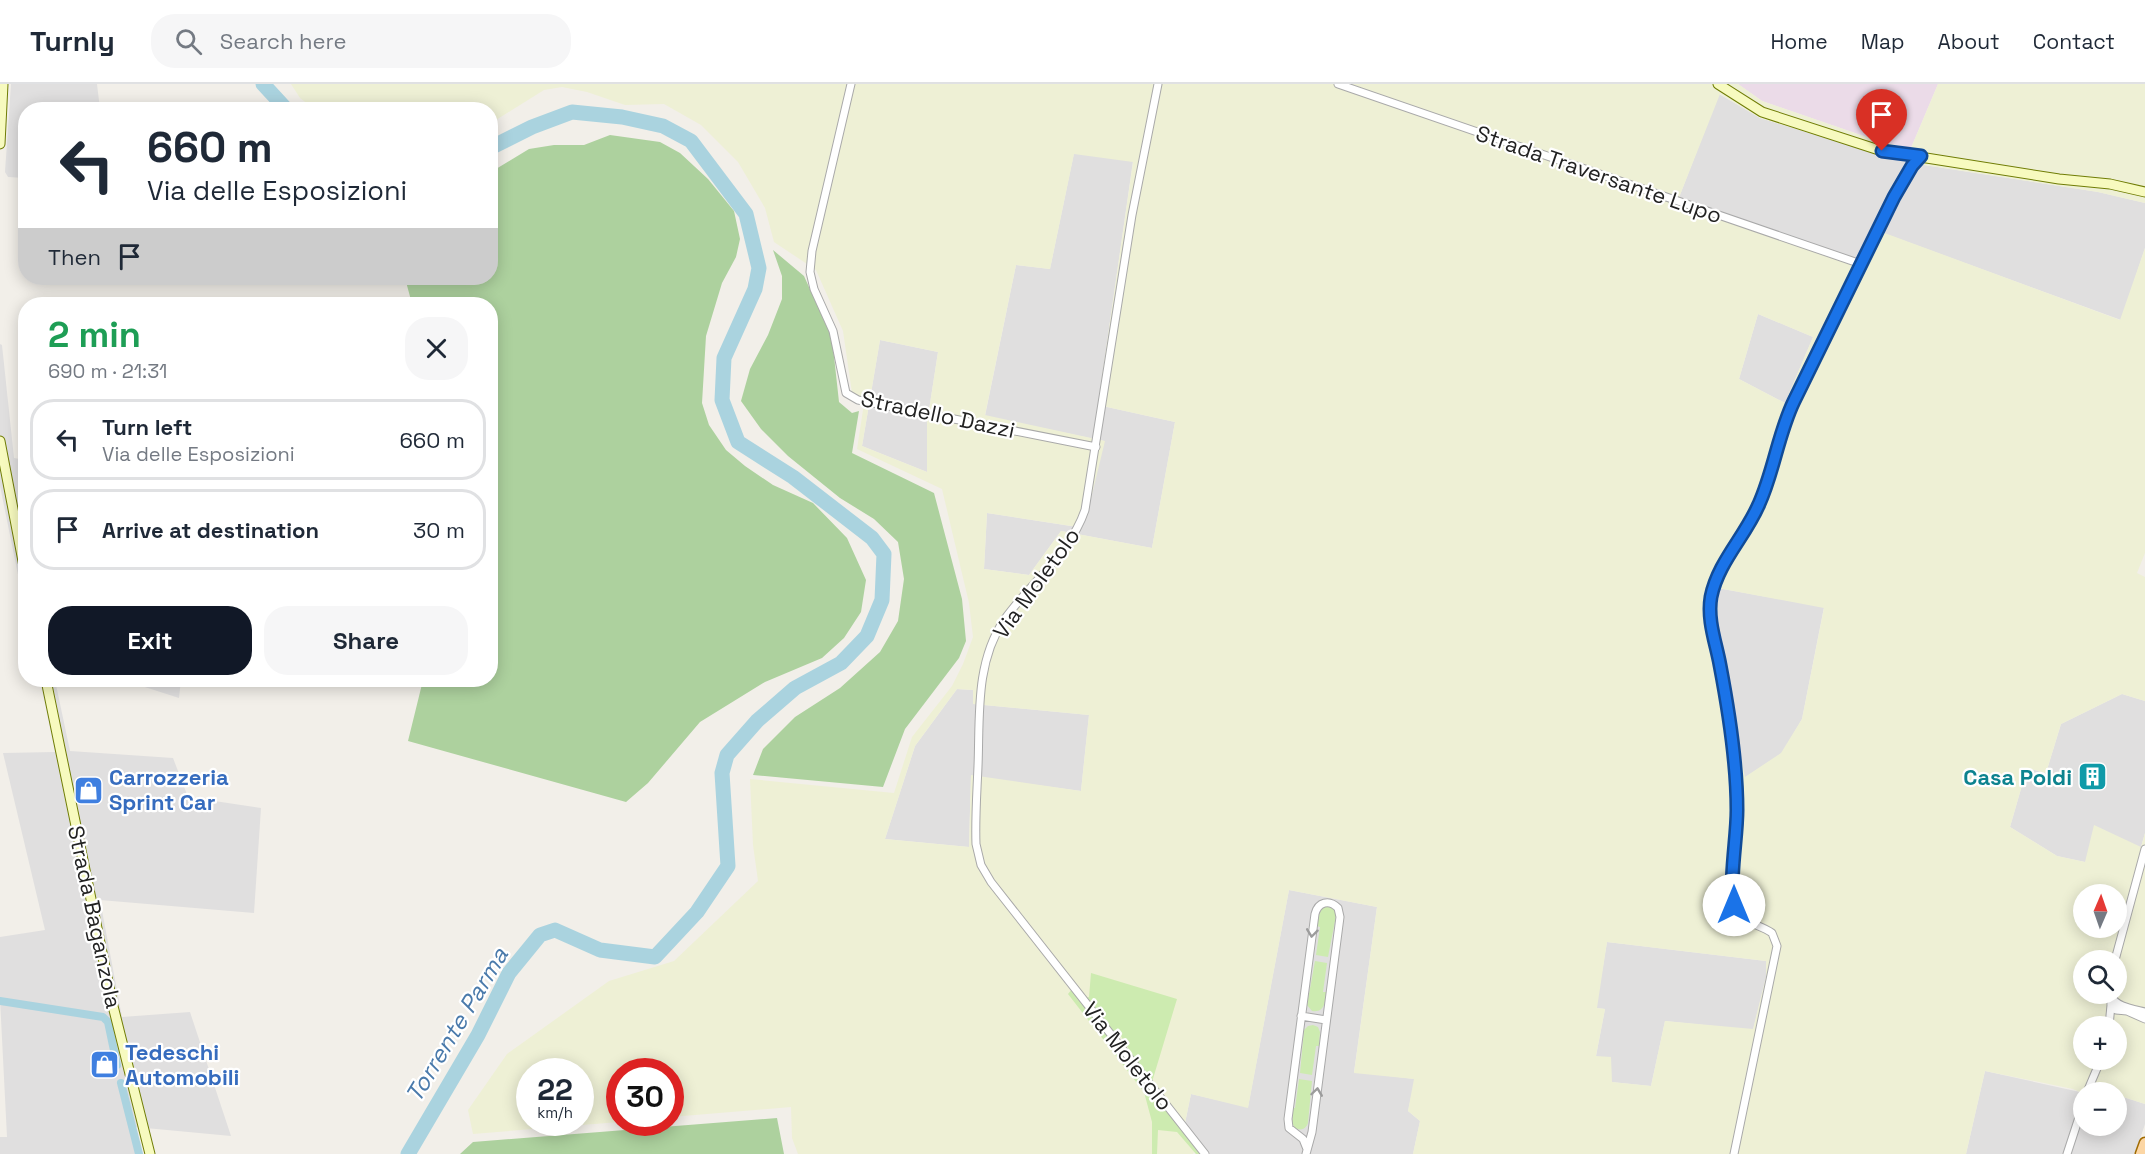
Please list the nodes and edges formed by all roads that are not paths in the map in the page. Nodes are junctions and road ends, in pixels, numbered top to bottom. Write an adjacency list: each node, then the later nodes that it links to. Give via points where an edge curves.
1 (3, 84): 6 (main road)
2 (851, 84): 12 (street, Stradello Dazzi, via 810,272 833,331 846,393 858,400)
3 (1158, 84): 12 (street, Via Moletolo)
4 (1338, 84): 10 (street, Strada Traversante Lupo)
5 (1718, 84): 8 (main road, via 1762,112 1882,151)
6 (1, 96): 7 (main road)
7 (0, 142)
8 (1921, 156): 9 (main road); 10 (street, via 1899,188)
9 (2145, 192)
10 (1860, 264): 33 (street, via 1790,408 1761,499 1719,573 1711,602 1736,774 1734,905 1742,919 1772,933 1777,946)
11 (0, 441): 13 (main road)
12 (1096, 447): 32 (street, Via Moletolo, via 1088,499 1078,527 1009,614 988,653 981,694 976,849 991,882)
13 (18, 535)
14 (47, 687): 31 (main road, Strada Baganzola, via 113,1006)
15 (2145, 849): 16 (street)
16 (2118, 950)
17 (2111, 1004): 19 (street); 22 (street)
18 (2118, 1004): 20 (street)
19 (2122, 1010): 23 (street); 24 (street)
20 (2145, 1012)
21 (1301, 1016): 25 (street); 25 (street, one-way to 21, via 1340,915 1329,902 1319,905 1315,912); 27 (street, via 1287,1121)
22 (2110, 1016)
23 (2113, 1016)
24 (2145, 1019)
25 (1326, 1020): 26 (street, one-way to 25)
26 (1313, 1122): 27 (street, via 1307,1132); 30 (street)
27 (1296, 1134): 30 (street, via 1304,1139)
28 (2073, 1136): 34 (street)
29 (2145, 1143): 35 (main road)
30 (1307, 1152)
31 (150, 1154)
32 (1205, 1154)
33 (1734, 1154)
34 (2067, 1154)
35 (2141, 1154)

